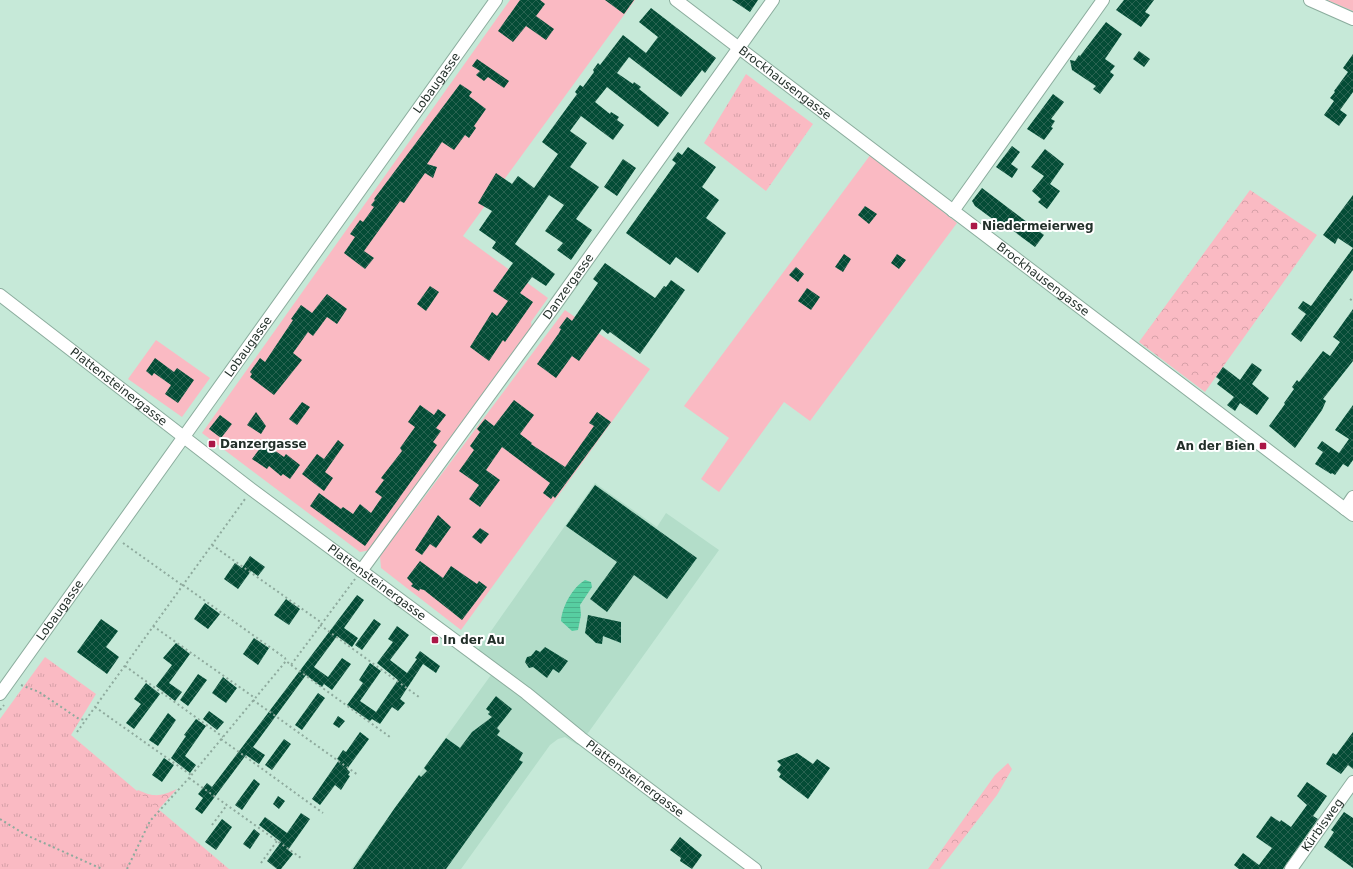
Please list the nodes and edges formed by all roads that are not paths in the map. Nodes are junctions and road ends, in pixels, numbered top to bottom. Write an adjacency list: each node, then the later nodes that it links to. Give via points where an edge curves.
1 (496, 0): 10 (street, Lobaugasse)
2 (676, 0): 7 (street, Brockhausengasse)
3 (773, 0): 7 (street, Danzergasse)
4 (1103, 0): 8 (street)
5 (1310, 0): 6 (street)
6 (1353, 19)
7 (739, 48): 8 (street, Brockhausengasse); 13 (street, Danzergasse)
8 (953, 211): 12 (street, Brockhausengasse)
9 (0, 295): 10 (street, Plattensteinergasse)
10 (184, 436): 13 (street, Plattensteinergasse); 14 (street, Lobaugasse)
11 (1353, 497): 12 (street)
12 (1349, 512)
13 (361, 571): 16 (street, Plattensteinergasse, via 526,693 581,738)
14 (0, 694)
15 (1353, 782): 17 (street, Kürbisweg)
16 (755, 869)
17 (1291, 869)

